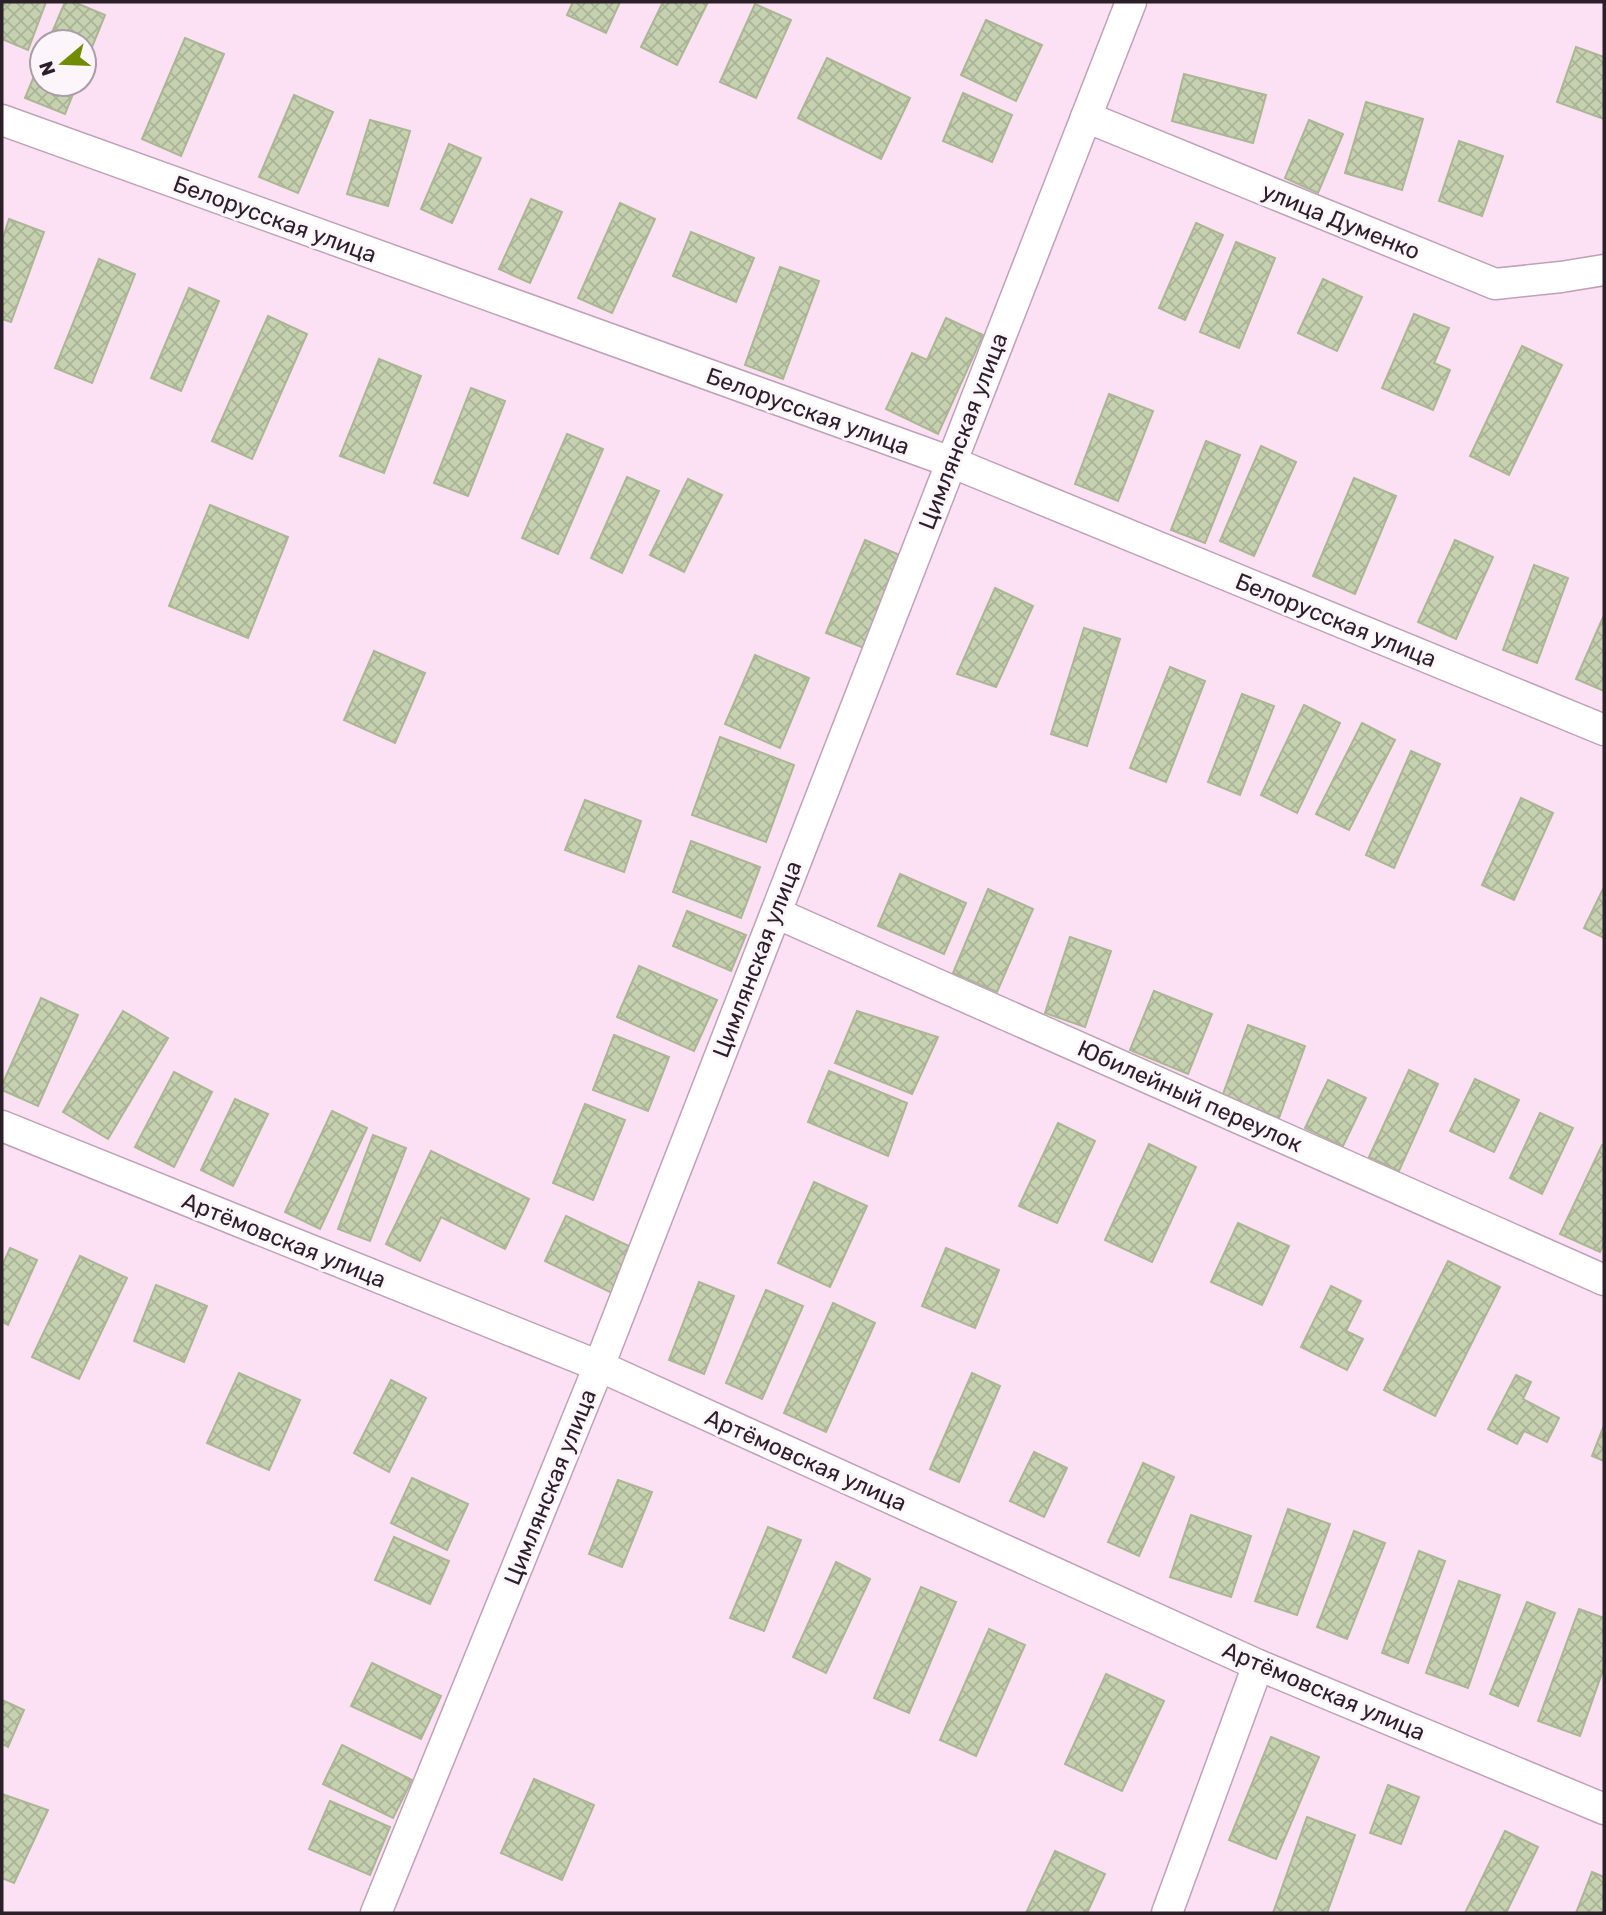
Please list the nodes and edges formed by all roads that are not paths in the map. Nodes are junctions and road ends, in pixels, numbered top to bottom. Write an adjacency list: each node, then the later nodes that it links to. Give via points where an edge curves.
1 (1131, 2): 2 (street, Цимлянская улица)
2 (1086, 117): 4 (street, улица Думенко, via 1495,284); 5 (street, Цимлянская улица)
3 (2, 120): 5 (street, Белорусская улица)
4 (1604, 270)
5 (951, 462): 6 (street, Белорусская улица); 7 (street, Цимлянская улица)
6 (1604, 730)
7 (776, 913): 9 (street, Юбилейный переулок); 10 (street, Цимлянская улица)
8 (2, 1126): 10 (street, Артёмовская улица)
9 (1604, 1280)
10 (598, 1366): 11 (street, Артёмовская улица); 13 (street, Цимлянская улица)
11 (1258, 1665): 12 (street, Артёмовская улица); 14 (street)
12 (1604, 1809)
13 (376, 1913)
14 (1167, 1913)

